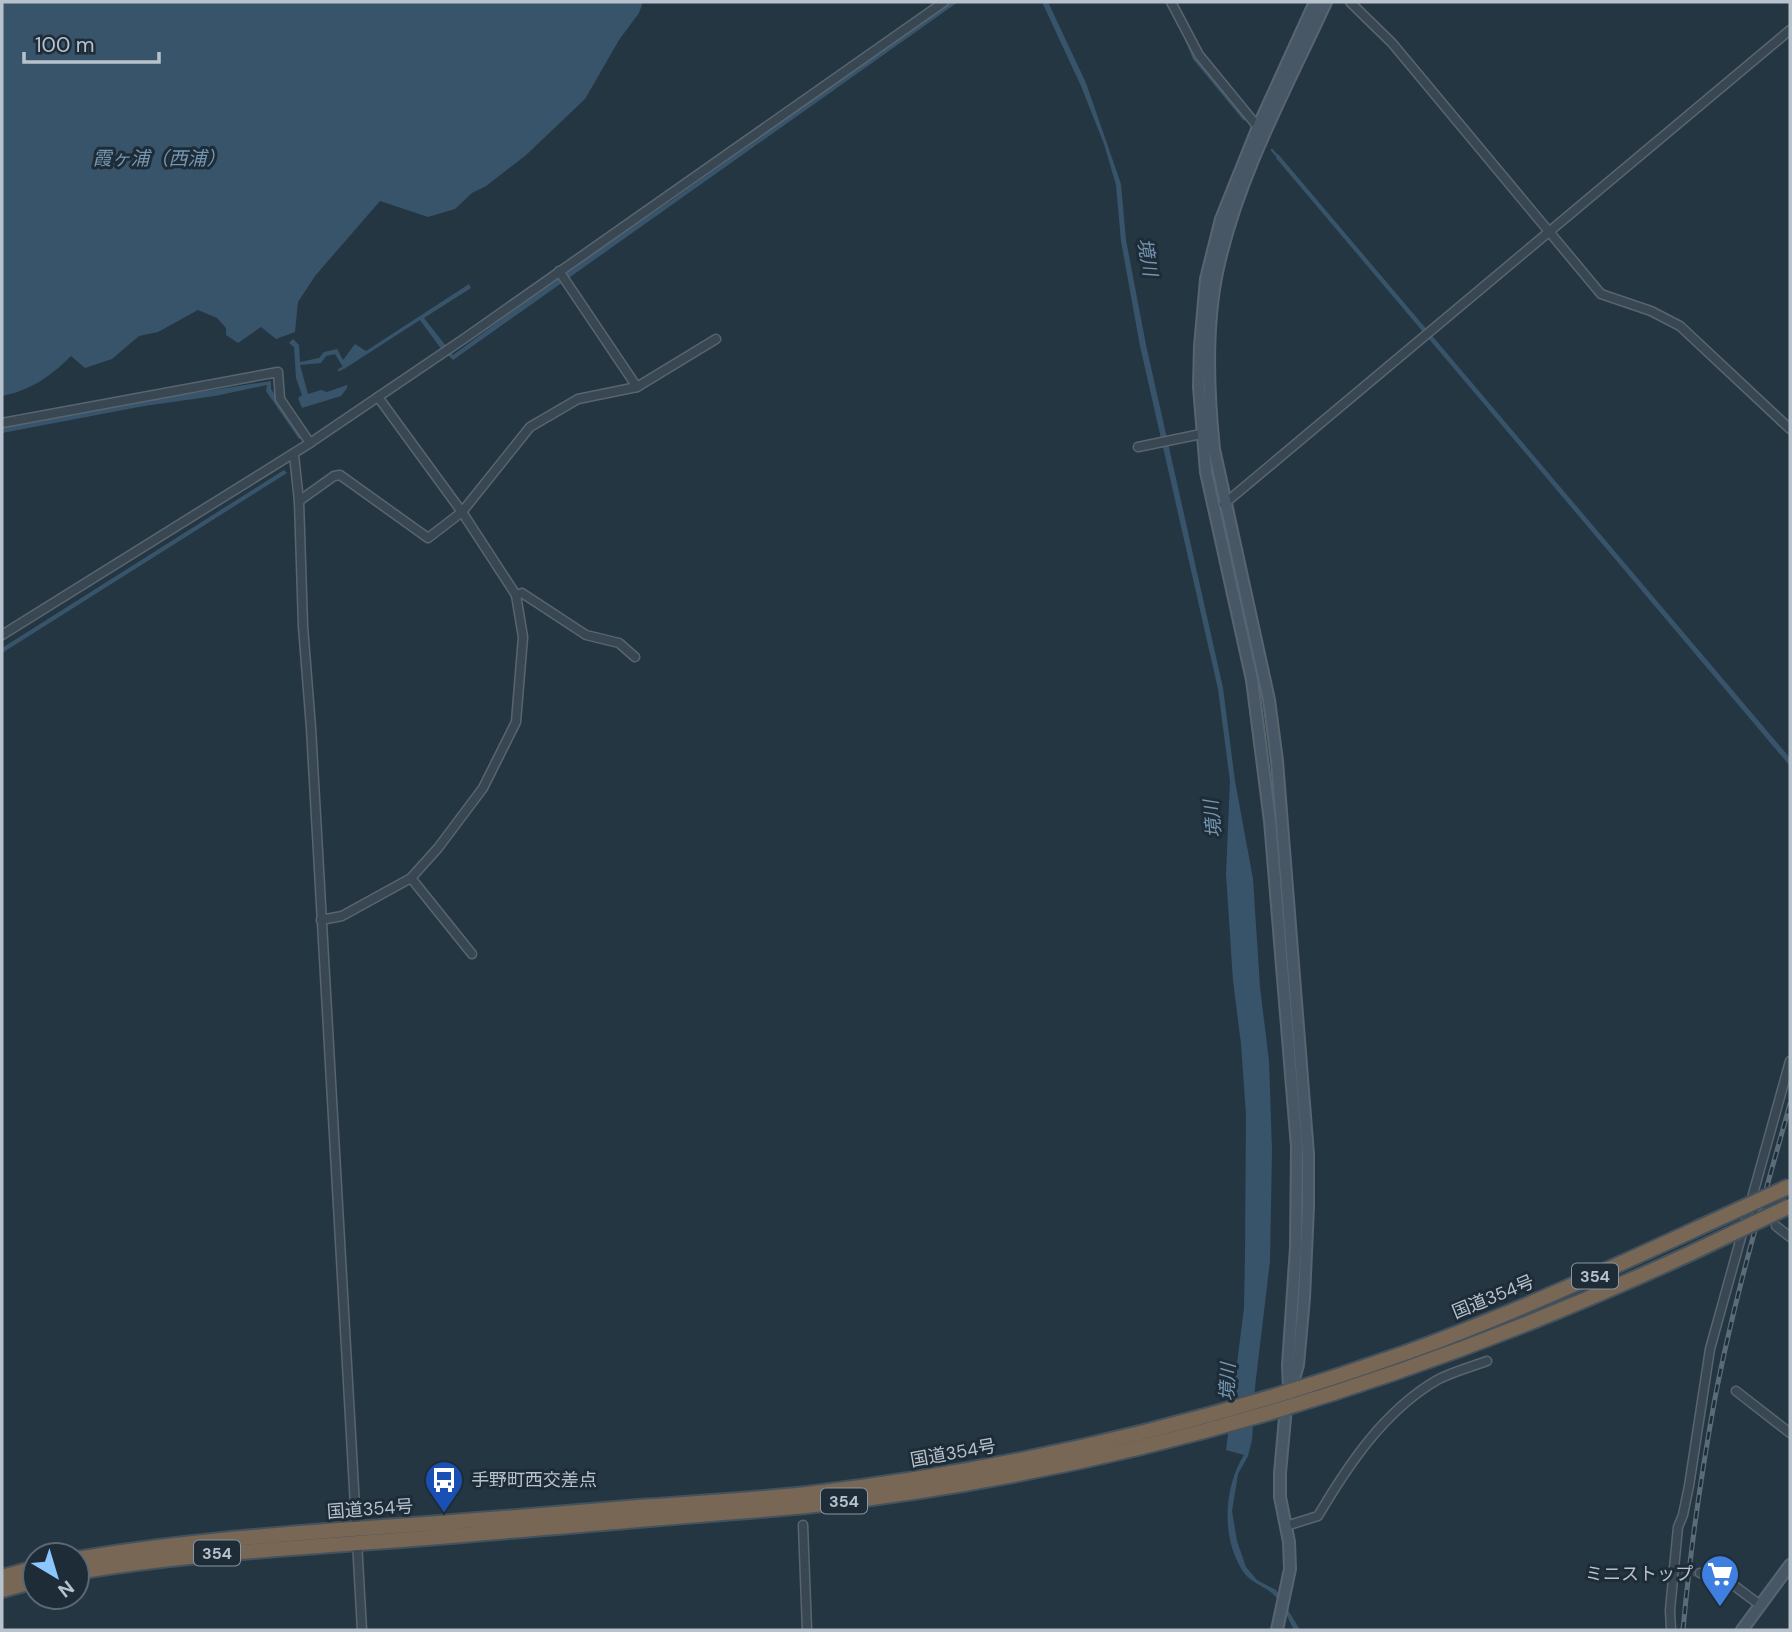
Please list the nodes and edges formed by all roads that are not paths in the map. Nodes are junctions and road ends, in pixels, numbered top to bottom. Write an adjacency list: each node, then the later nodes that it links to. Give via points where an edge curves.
1 (944, 2): 9 (street)
2 (1171, 2): 7 (street, via 1199,55)
3 (1315, 2): 7 (street)
4 (1326, 2): 20 (street, via 1232,214 1217,270 1210,336 1210,412)
5 (1350, 2): 8 (street, via 1392,43)
6 (1790, 30): 8 (street)
7 (1258, 127): 15 (street, via 1221,219 1206,279 1200,346)
8 (1549, 233): 14 (street, via 1601,294 1680,326); 20 (street)
9 (559, 271): 11 (street); 12 (street)
10 (716, 339): 11 (street)
11 (637, 387): 21 (street, via 578,399 530,427)
12 (378, 397): 16 (street); 21 (street)
13 (2, 423): 16 (street, via 278,372 280,399)
14 (1790, 429)
15 (1201, 434): 17 (street); 22 (street)
16 (310, 443): 18 (street)
17 (1140, 447)
18 (294, 455): 19 (street); 24 (street)
19 (299, 501): 21 (street, via 340,475 428,538); 27 (street)
20 (1225, 503): 22 (street); 35 (street, via 1269,700 1304,1096 1305,1285 1298,1365)
21 (461, 512): 23 (street)
22 (1214, 512): 35 (street, via 1259,717 1281,947 1297,1147)
23 (516, 595): 25 (street, via 522,593 586,635 619,643); 26 (street, via 523,637 516,722 482,788)
24 (2, 635)
25 (635, 657)
26 (411, 878): 27 (street, via 342,916); 28 (street)
27 (321, 920): 41 (street)
28 (472, 954)
29 (1790, 1061): 54 (street, via 1710,1349 1689,1486 1678,1527)
30 (1790, 1186): 35 (highway, 国道354号 / 354, bridge, via 1481,1324)
31 (1790, 1206): 37 (highway, 国道354号 / 354, bridge, via 1600,1295 1476,1343)
32 (1776, 1226): 33 (street)
33 (1790, 1237)
34 (1487, 1361): 40 (street, via 1440,1378 1418,1392 1362,1449 1318,1516)
35 (1289, 1391): 37 (street); 41 (highway, 国道354号 / 354, via 1087,1447 958,1473 803,1494)
36 (1735, 1391): 38 (street)
37 (1286, 1407): 40 (street, via 1280,1483); 41 (highway, 国道354号 / 354, via 1087,1458 886,1496 805,1506)
38 (1790, 1433)
39 (803, 1525): 52 (street)
40 (1286, 1526): 53 (street, via 1291,1556)
41 (357, 1536): 42 (highway, 国道354号 / 354, via 240,1537); 44 (highway, 国道354号 / 354); 51 (street)
42 (91, 1557)
43 (1790, 1565): 50 (street)
44 (91, 1569)
45 (21, 1572): 47 (highway)
46 (1700, 1573): 50 (street, via 1720,1576)
47 (2, 1577)
48 (21, 1585): 49 (highway)
49 (2, 1590)
50 (1760, 1605): 55 (street)
51 (362, 1630)
52 (807, 1630)
53 (1277, 1630)
54 (1671, 1630)
55 (1742, 1630)

